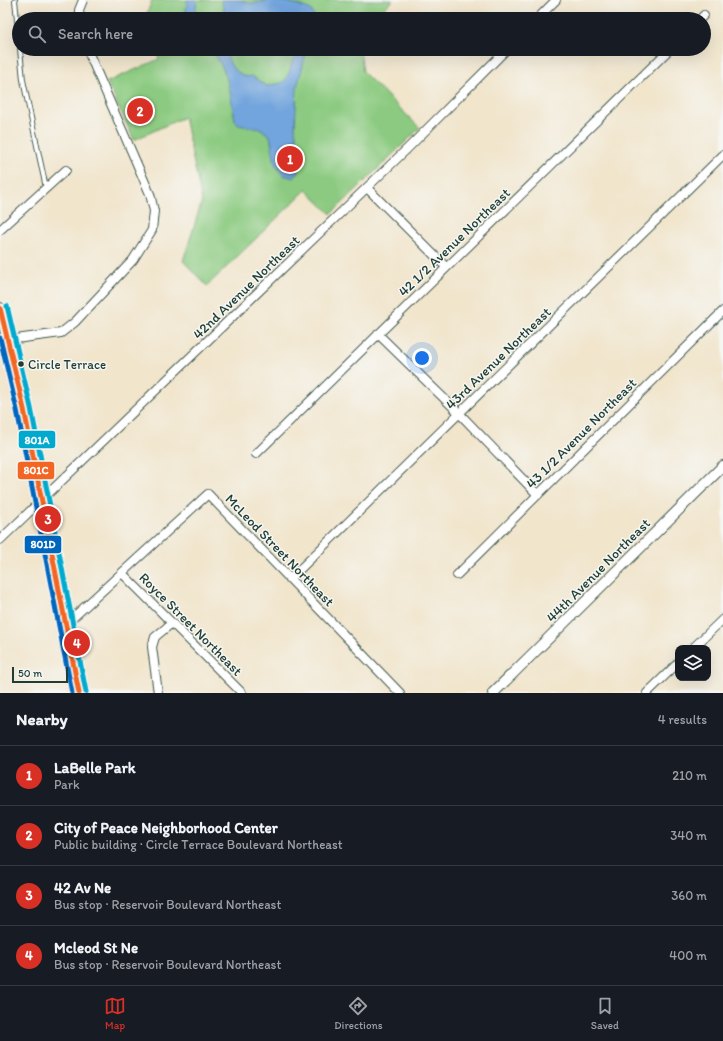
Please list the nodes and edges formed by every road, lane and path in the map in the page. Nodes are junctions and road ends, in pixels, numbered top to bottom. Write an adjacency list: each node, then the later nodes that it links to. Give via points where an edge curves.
1 (15, 0): 4 (lane)
2 (83, 0): 5 (street)
3 (556, 0): 6 (street)
4 (16, 12)
5 (79, 12)
6 (544, 12)
7 (21, 56): 13 (lane, via 23,80)
8 (90, 56): 20 (street, via 150,194 154,211 152,230 133,260 75,322 61,333)
9 (500, 56): 14 (street, 42nd Avenue Northeast)
10 (663, 56): 16 (street, 42 1/2 Avenue Northeast)
11 (723, 155): 21 (street, 43rd Avenue Northeast)
12 (66, 170): 13 (street)
13 (46, 188): 15 (street)
14 (367, 188): 16 (street); 25 (street, 42nd Avenue Northeast)
15 (0, 230)
16 (446, 267): 19 (street, 42 1/2 Avenue Northeast)
17 (0, 308): 20 (street)
18 (723, 311): 24 (street, 43 1/2 Avenue Northeast)
19 (378, 334): 21 (street); 22 (street, 42 1/2 Avenue Northeast)
20 (8, 340): 25 (street)
21 (459, 414): 24 (street); 29 (street, 43rd Avenue Northeast)
22 (256, 454)
23 (723, 466): 39 (street, 44th Avenue Northeast)
24 (538, 495): 28 (street, 43 1/2 Avenue Northeast)
25 (41, 501): 26 (street, 42nd Avenue Northeast); 32 (street)
26 (0, 540)
27 (122, 573): 29 (street, McLeod Street Northeast, via 208,494); 31 (street, Royce Street Northeast); 32 (street, McLeod Street Northeast)
28 (458, 574)
29 (290, 579): 38 (street, McLeod Street Northeast)
30 (723, 619): 33 (street)
31 (172, 623): 36 (street, via 155,637 152,647); 37 (street, Royce Street Northeast)
32 (66, 624): 35 (street)
33 (696, 645)
34 (675, 666): 40 (street)
35 (79, 693)
36 (158, 693)
37 (242, 693)
38 (400, 693)
39 (493, 693)
40 (648, 693)

